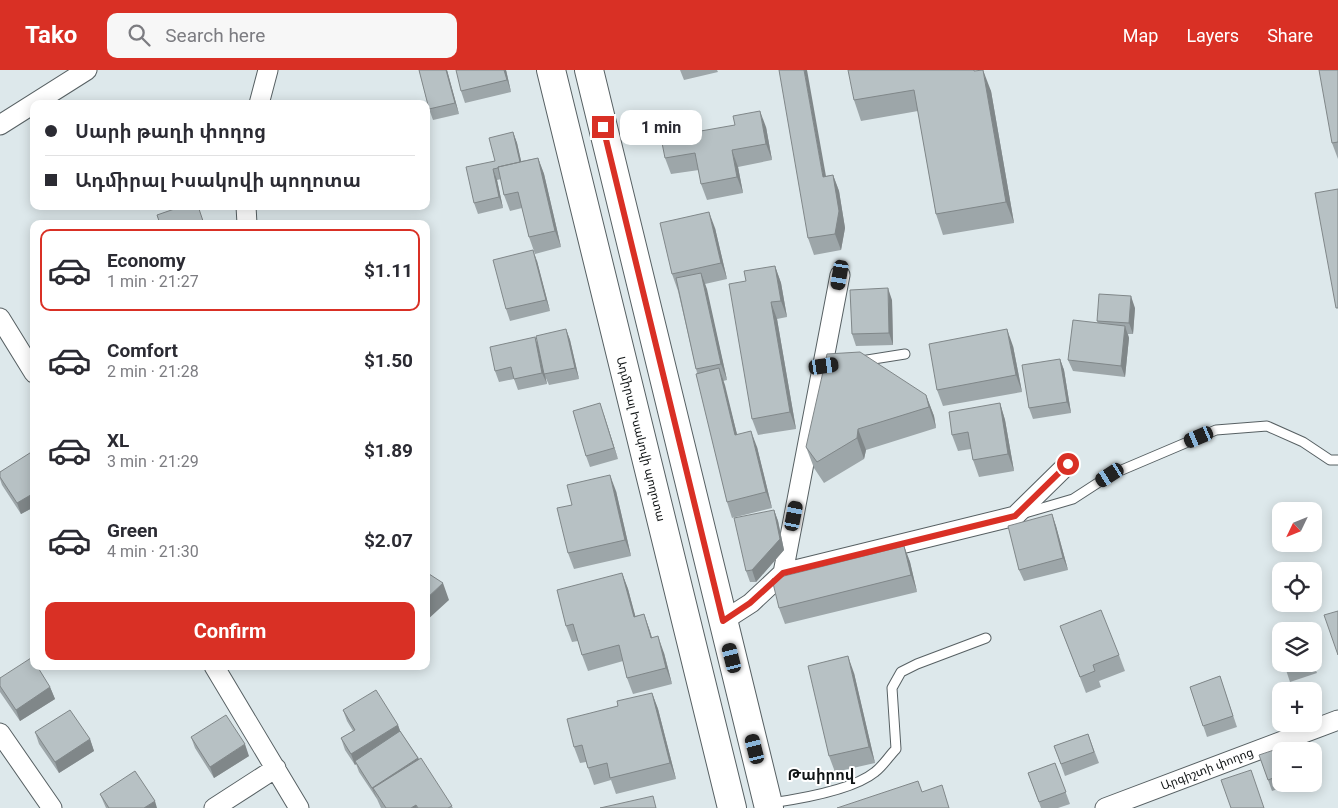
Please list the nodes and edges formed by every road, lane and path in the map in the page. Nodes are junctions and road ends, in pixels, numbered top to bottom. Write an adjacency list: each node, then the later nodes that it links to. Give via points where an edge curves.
1 (87, 70): 5 (street)
2 (268, 70): 6 (street)
3 (551, 70): 28 (highway, Ադմիրալ Իսակովի պողոտա)
4 (589, 70): 18 (highway)
5 (40, 100)
6 (260, 100)
7 (30, 106): 8 (street)
8 (0, 125)
9 (840, 275): 17 (street, via 828,366)
10 (0, 318): 13 (street)
11 (906, 354): 12 (lane)
12 (851, 362)
13 (30, 367)
14 (1338, 460): 16 (lane, via 1330,460 1303,442 1267,426 1216,430 1110,475 1073,499)
15 (1068, 464): 16 (street)
16 (1015, 516): 17 (street)
17 (783, 573): 18 (street, via 750,603)
18 (723, 621): 24 (highway)
19 (986, 638): 24 (lane, via 901,672 892,688 896,748 876,772 858,783)
20 (216, 670): 23 (street)
21 (1338, 720): 29 (street, Արգիշտի փողոց)
22 (0, 733): 25 (street)
23 (276, 768): 26 (street); 27 (street)
24 (769, 806)
25 (52, 808)
26 (214, 808)
27 (300, 808)
28 (732, 808)
29 (1105, 808)

